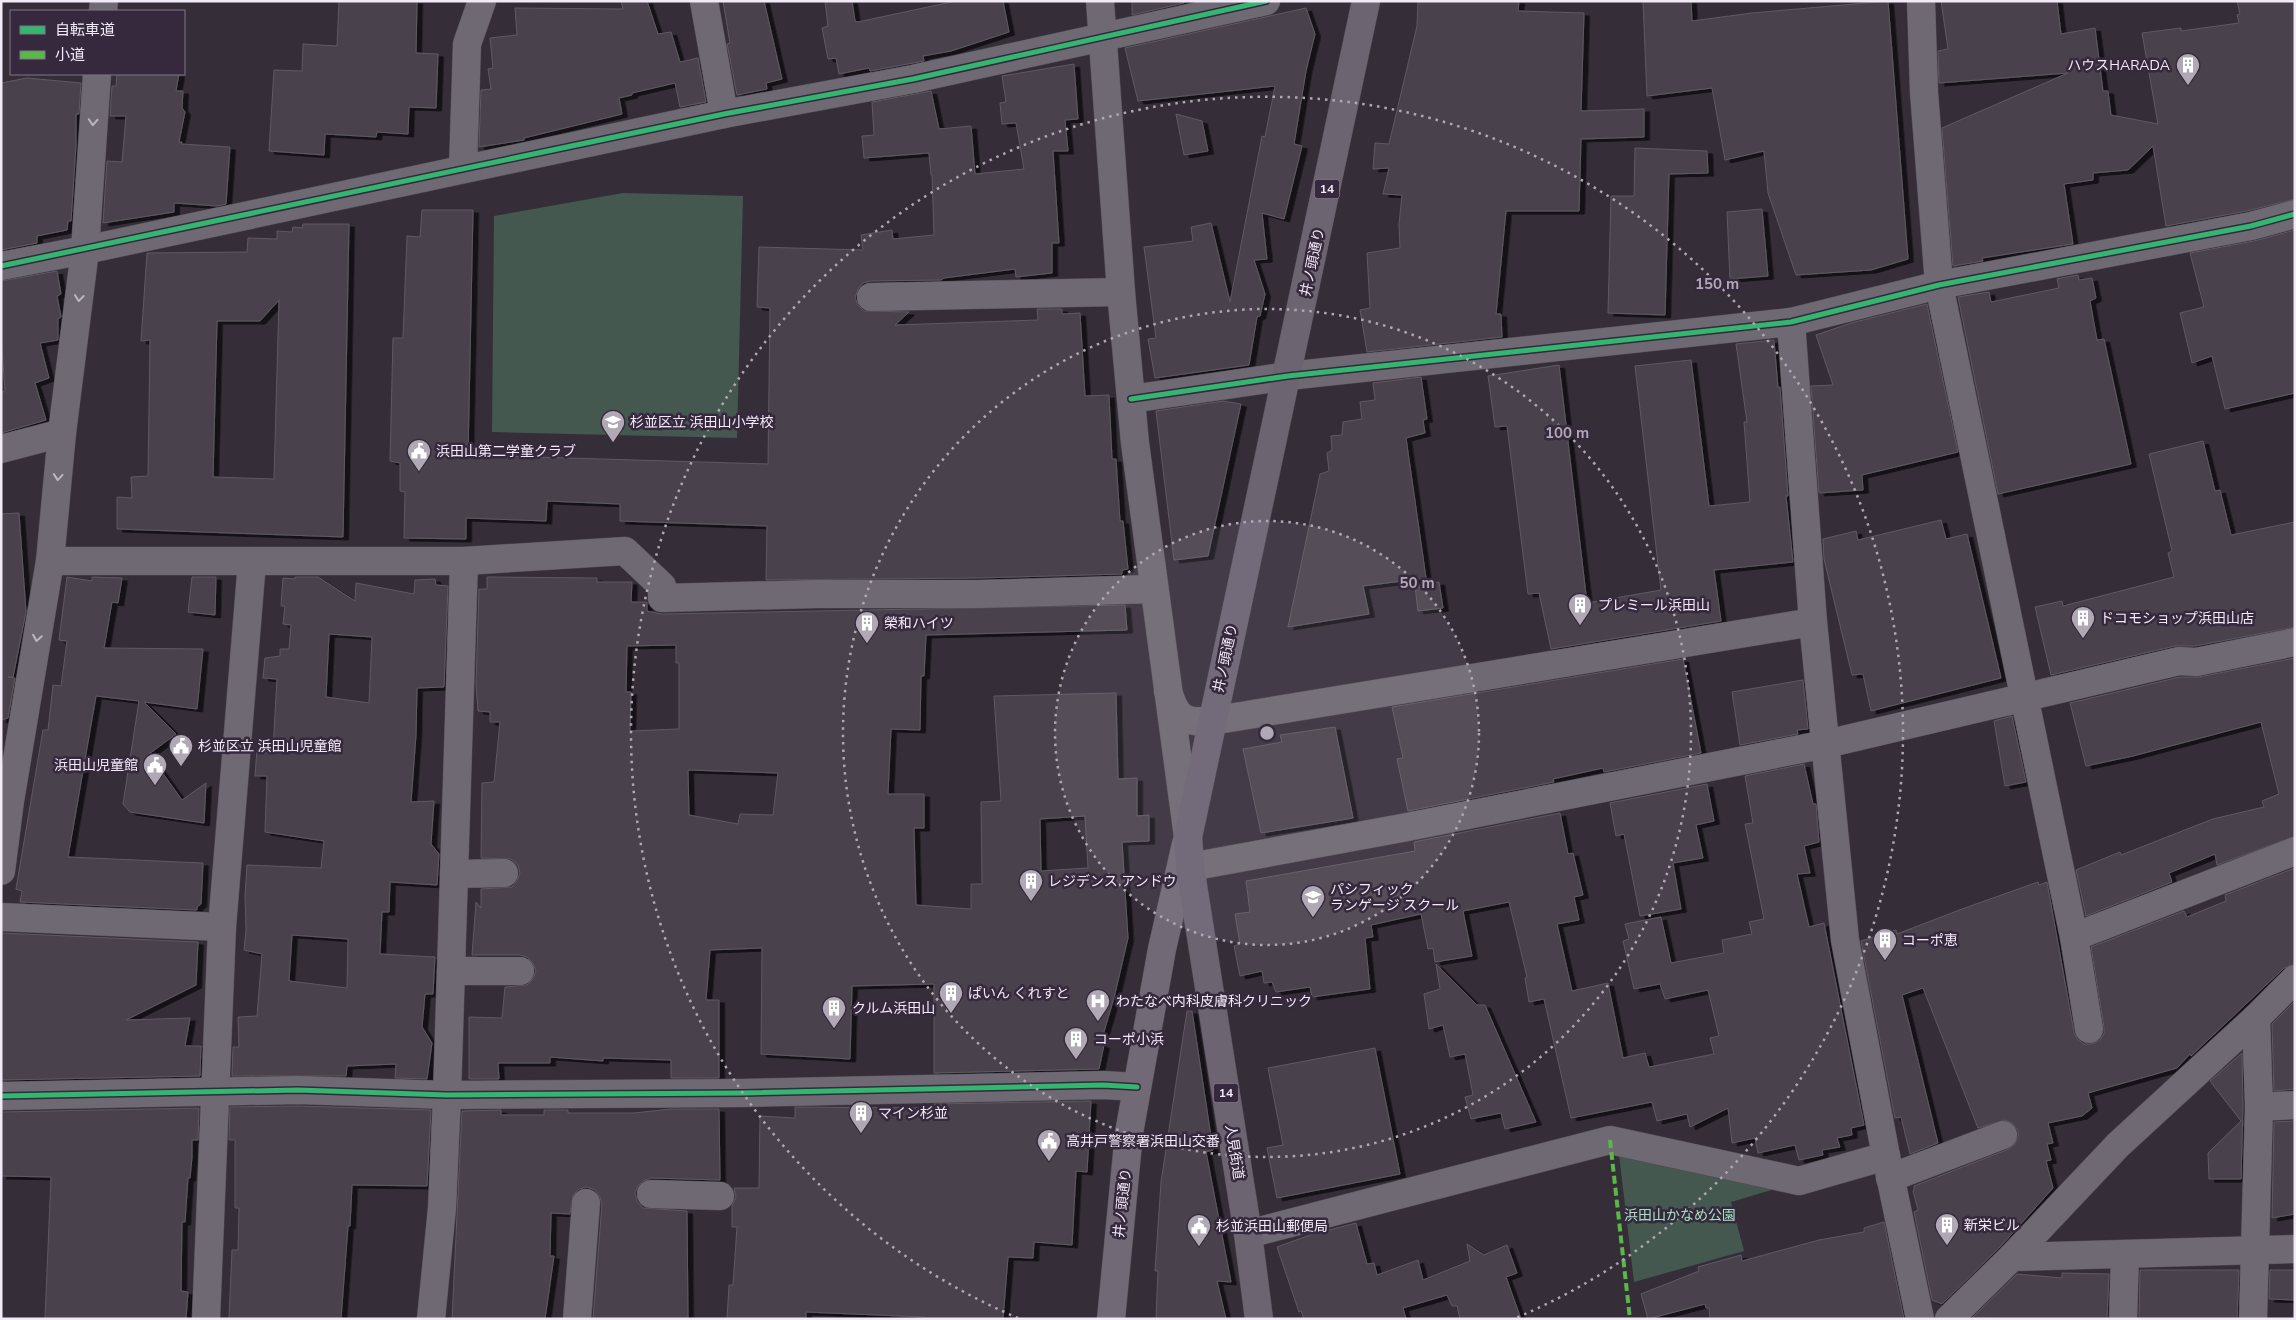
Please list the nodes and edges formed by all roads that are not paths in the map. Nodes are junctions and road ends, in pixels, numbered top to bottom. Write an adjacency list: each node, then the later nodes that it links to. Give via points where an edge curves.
1 (482, 1): 10 (street, via 467,44)
2 (704, 1): 9 (street)
3 (1100, 1): 7 (street)
4 (1266, 1): 7 (street)
5 (1366, 1): 18 (main road, 井ノ頭通り / 14)
6 (1920, 1): 14 (street)
7 (1101, 37): 9 (street, via 913,79); 15 (street)
8 (97, 75): 12 (street, one-way to 12)
9 (724, 114): 10 (street)
10 (463, 168): 12 (street)
11 (2295, 214): 14 (street, via 2252,226)
12 (85, 250): 13 (street); 20 (street, one-way to 20)
13 (1, 266)
14 (1939, 285): 17 (street); 29 (street)
15 (1121, 292): 16 (street); 19 (street)
16 (871, 297)
17 (1791, 322): 18 (street); 26 (street)
18 (1288, 376): 19 (street); 30 (main road, 井ノ頭通り / 14)
19 (1131, 399): 25 (street)
20 (62, 433): 21 (street); 22 (street, one-way to 22)
21 (1, 449)
22 (50, 561): 24 (street); 32 (street, one-way to 32)
23 (464, 561): 24 (street); 25 (street, via 625,551 662,586 662,598); 38 (street)
24 (252, 562): 40 (street)
25 (1154, 589): 28 (street)
26 (1813, 622): 30 (street); 31 (street)
27 (2295, 642): 29 (street, via 2196,662 2179,661)
28 (1168, 691): 30 (street, via 1181,718 1194,722); 33 (street)
29 (2024, 696): 31 (street); 41 (street)
30 (1211, 721): 33 (main road, 井ノ頭通り / 14)
31 (1826, 744): 35 (street); 54 (street, via 1845,940)
32 (6, 802): 36 (street)
33 (1188, 837): 35 (main road, 人見街道 / 14); 47 (main road, 井ノ頭通り, via 1162,949)
34 (2295, 851): 41 (street)
35 (1190, 867): 58 (main road, 人見街道 / 14)
36 (1, 872)
37 (504, 873): 38 (street)
38 (454, 874): 42 (street)
39 (1, 917): 40 (street)
40 (222, 927): 48 (street)
41 (2074, 937): 46 (street)
42 (451, 971): 43 (street); 49 (street)
43 (520, 972)
44 (2295, 978): 45 (street)
45 (2256, 1018): 52 (street); 62 (street, via 2118,1145)
46 (2089, 1029)
47 (1137, 1087): 49 (street); 66 (main road, 井ノ頭通り, via 1129,1133)
48 (216, 1092): 49 (street, via 298,1090); 50 (street); 63 (street)
49 (447, 1095): 64 (street, via 442,1208)
50 (1, 1096)
51 (2295, 1105): 52 (street)
52 (2258, 1107): 60 (street)
53 (2003, 1135): 54 (street)
54 (1888, 1167): 58 (street, via 1799,1181 1610,1140); 68 (street)
55 (651, 1194): 56 (street)
56 (720, 1196)
57 (586, 1203): 65 (street)
58 (1248, 1234): 67 (main road, 人見街道 / 14)
59 (2295, 1249): 60 (street)
60 (2256, 1250): 61 (street); 71 (street)
61 (2125, 1254): 62 (street); 70 (street)
62 (2012, 1257): 69 (street)
63 (206, 1319)
64 (431, 1319)
65 (577, 1319)
66 (1111, 1319)
67 (1259, 1319)
68 (1920, 1319)
69 (1949, 1319)
70 (2123, 1319)
71 (2252, 1319)

